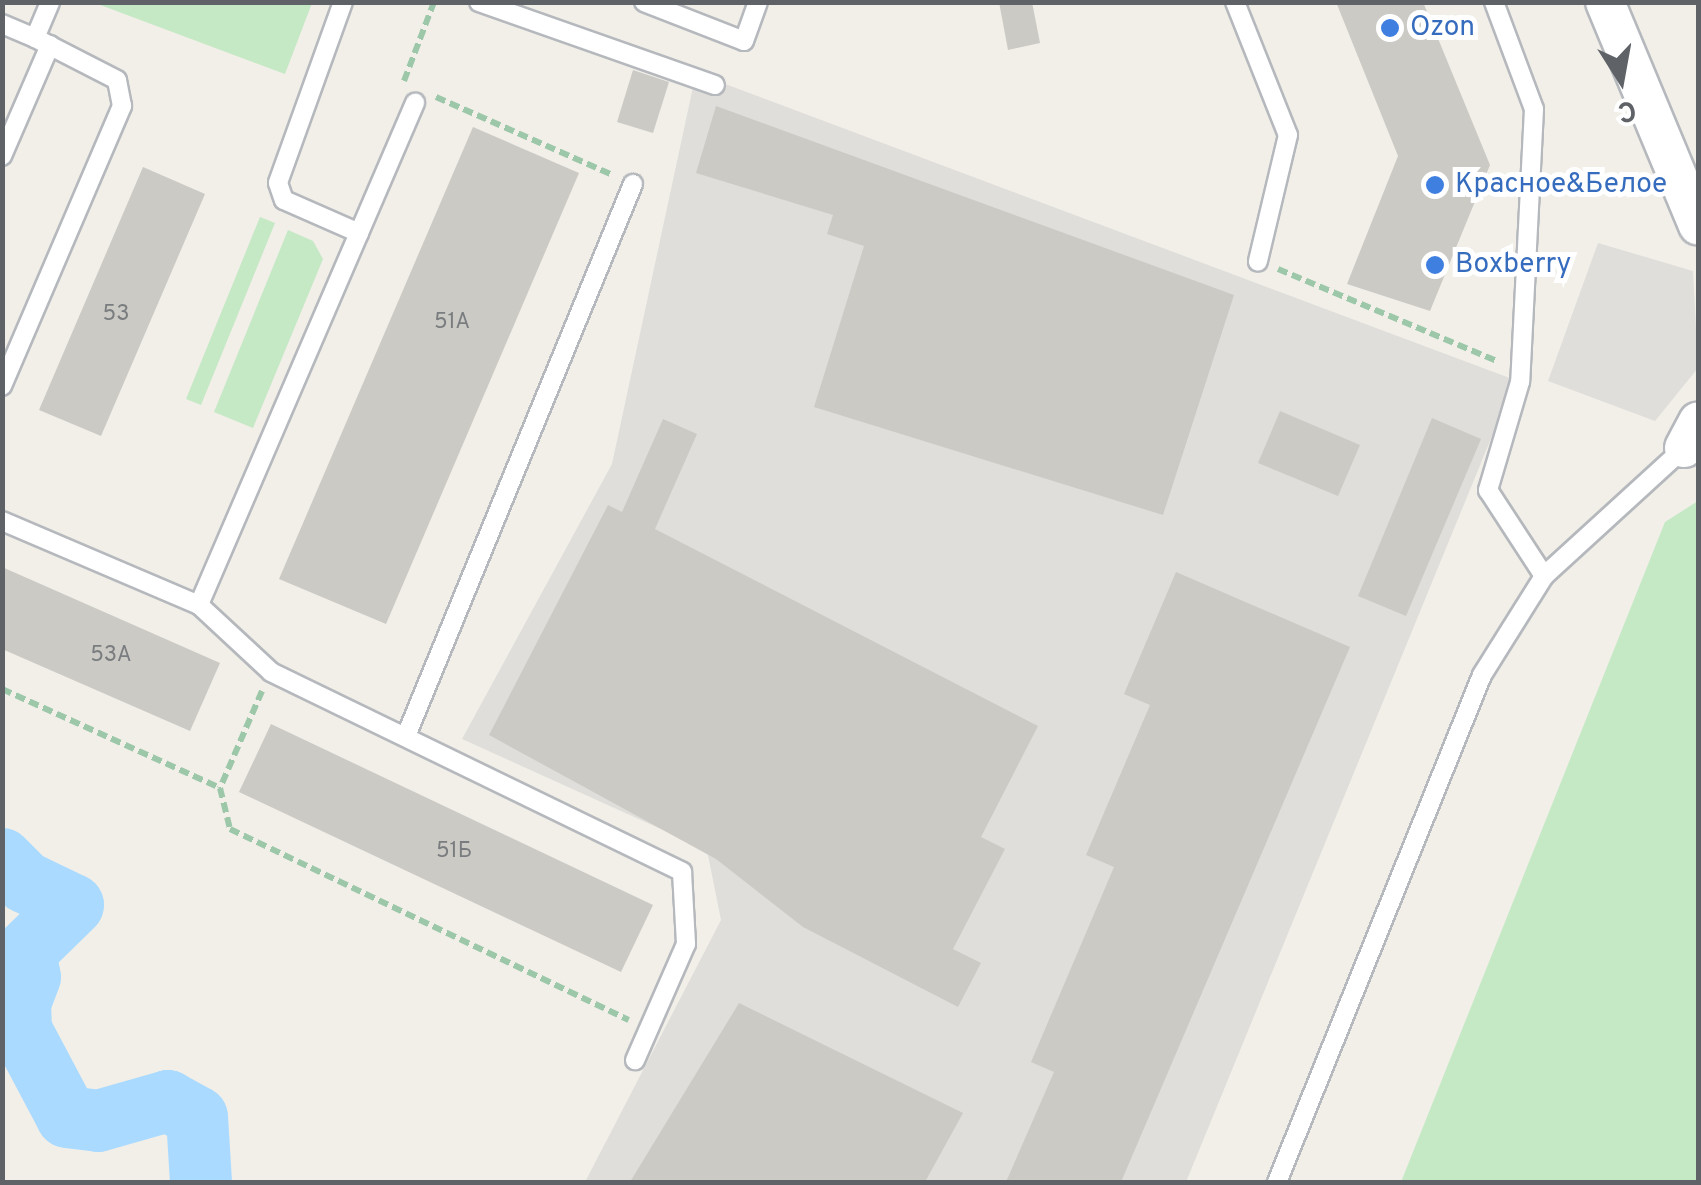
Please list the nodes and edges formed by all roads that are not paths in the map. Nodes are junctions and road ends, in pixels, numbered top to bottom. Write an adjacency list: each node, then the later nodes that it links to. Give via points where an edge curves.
1 (50, 2): 10 (lane)
2 (343, 2): 16 (lane, via 278,183 284,200)
3 (478, 2): 11 (lane)
4 (644, 2): 5 (lane, via 744,41)
5 (758, 2)
6 (1235, 2): 17 (lane, via 1288,135)
7 (1494, 2): 21 (lane, via 1534,110 1521,372 1488,490)
8 (1605, 2): 15 (street)
9 (2, 24): 10 (lane)
10 (43, 42): 13 (lane); 18 (lane, via 117,80 122,106)
11 (716, 85)
12 (415, 103): 16 (lane)
13 (2, 156)
14 (633, 184): 23 (lane)
15 (1698, 225)
16 (359, 233): 22 (lane)
17 (1258, 261)
18 (2, 386)
19 (1691, 435): 21 (lane)
20 (2, 521): 22 (lane)
21 (1544, 576): 25 (lane, via 1482,675)
22 (199, 605): 23 (lane, via 271,672)
23 (406, 736): 24 (lane, via 682,872 686,944)
24 (635, 1060)
25 (1277, 1182)

